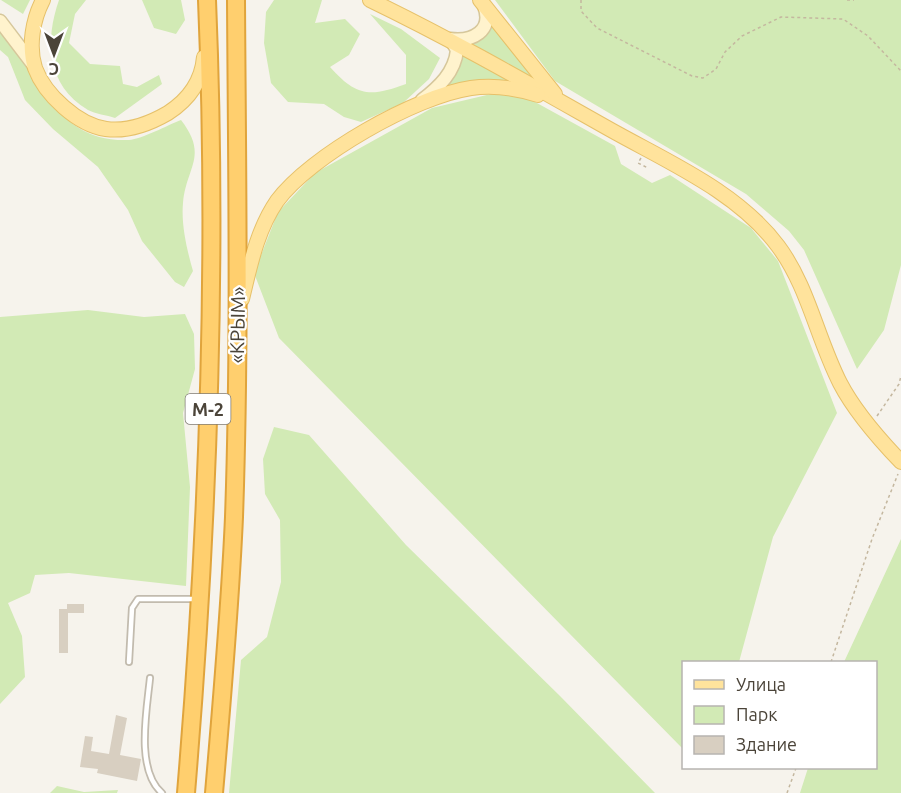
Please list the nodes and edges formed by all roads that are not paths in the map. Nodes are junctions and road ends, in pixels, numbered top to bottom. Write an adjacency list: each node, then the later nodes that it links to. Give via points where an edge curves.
1 (42, 0): 9 (main road, via 33,28)
2 (207, 0): 7 (highway, М-2)
3 (236, 0): 12 (highway, «КРЫМ» / М-2)
4 (370, 0): 8 (main road)
5 (482, 3): 8 (street, via 487,18 482,30 469,39); 10 (main road)
6 (0, 21): 9 (street)
7 (208, 25): 9 (main road, via 202,70 187,97 158,118 133,128 105,129 79,119 58,102); 14 (highway, «КРЫМ» / М-2, via 211,280)
8 (450, 39): 10 (main road); 11 (street, via 457,50 452,68 437,88)
9 (35, 68)
10 (562, 103): 11 (main road, via 523,91 489,87 454,92); 13 (main road, via 713,189 770,236 793,272 839,382)
11 (415, 106): 12 (main road, via 340,147 284,193 261,231)
12 (237, 316): 19 (highway, «КРЫМ» / М-2, via 234,518)
13 (901, 464)
14 (199, 600): 15 (lane, via 138,599 132,608); 18 (highway, «КРЫМ» / М-2)
15 (129, 662)
16 (150, 678): 17 (lane, via 145,749 152,781)
17 (162, 793)
18 (186, 793)
19 (214, 793)

